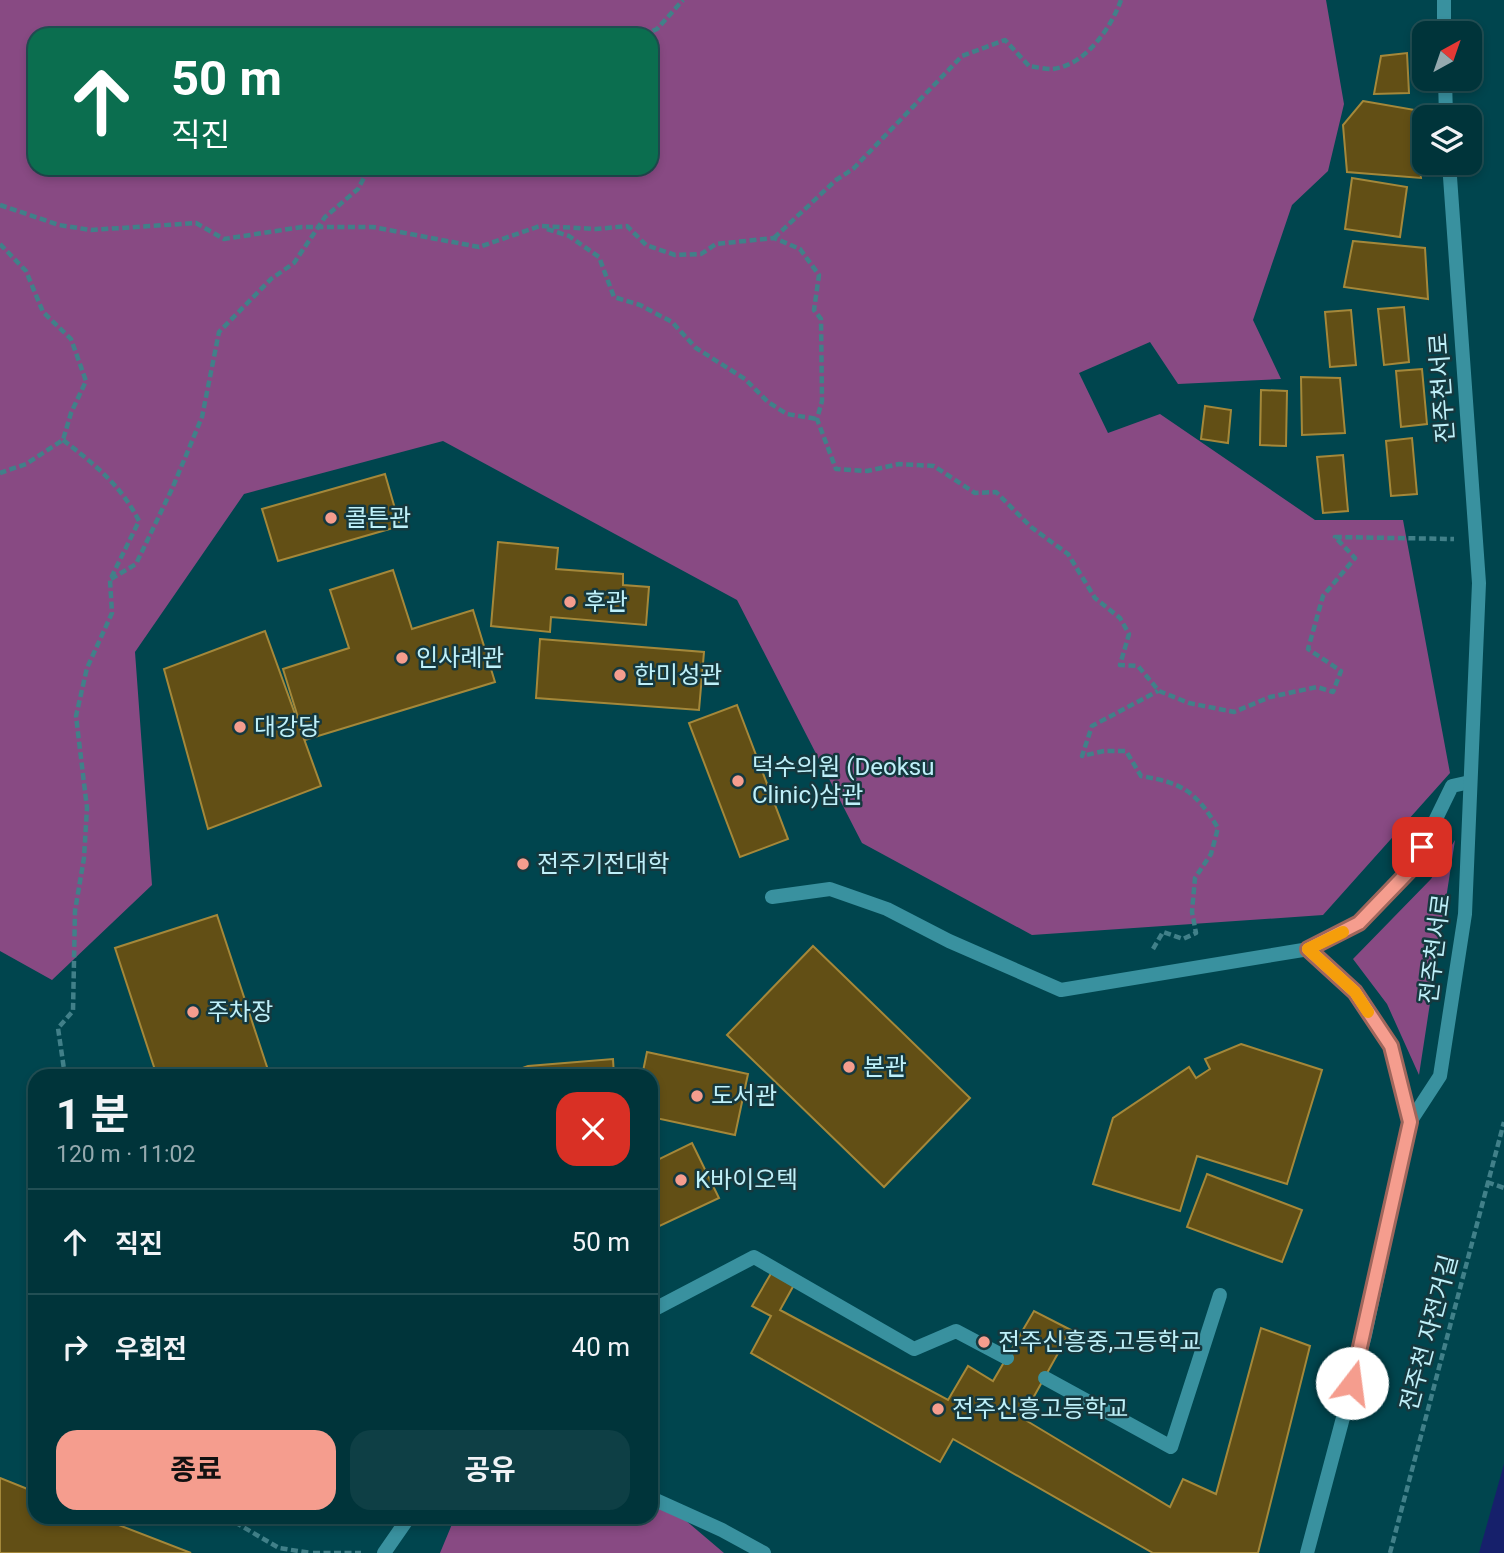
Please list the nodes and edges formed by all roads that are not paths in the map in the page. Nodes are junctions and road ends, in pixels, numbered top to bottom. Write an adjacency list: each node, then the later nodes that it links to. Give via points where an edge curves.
1 (1444, 0): 2 (street)
2 (1444, 21)
3 (1450, 175): 4 (street, 전주천서로, via 1479,583)
4 (1470, 782): 6 (street, via 1452,786 1412,868 1359,923); 7 (street, 전주천서로, via 1465,914 1440,1076)
5 (772, 897): 6 (street, via 830,888 887,909 1061,990)
6 (1308, 949): 7 (street, via 1355,992 1391,1046)
7 (1410, 1122): 16 (street, 전주천서로, via 1365,1335)
8 (1220, 1295): 11 (street, via 1171,1447)
9 (658, 1307): 10 (street, via 754,1257 914,1349 956,1331)
10 (1007, 1358)
11 (1045, 1378)
12 (658, 1501): 15 (street)
13 (405, 1524): 14 (street)
14 (384, 1553)
15 (764, 1553)
16 (1307, 1553)

